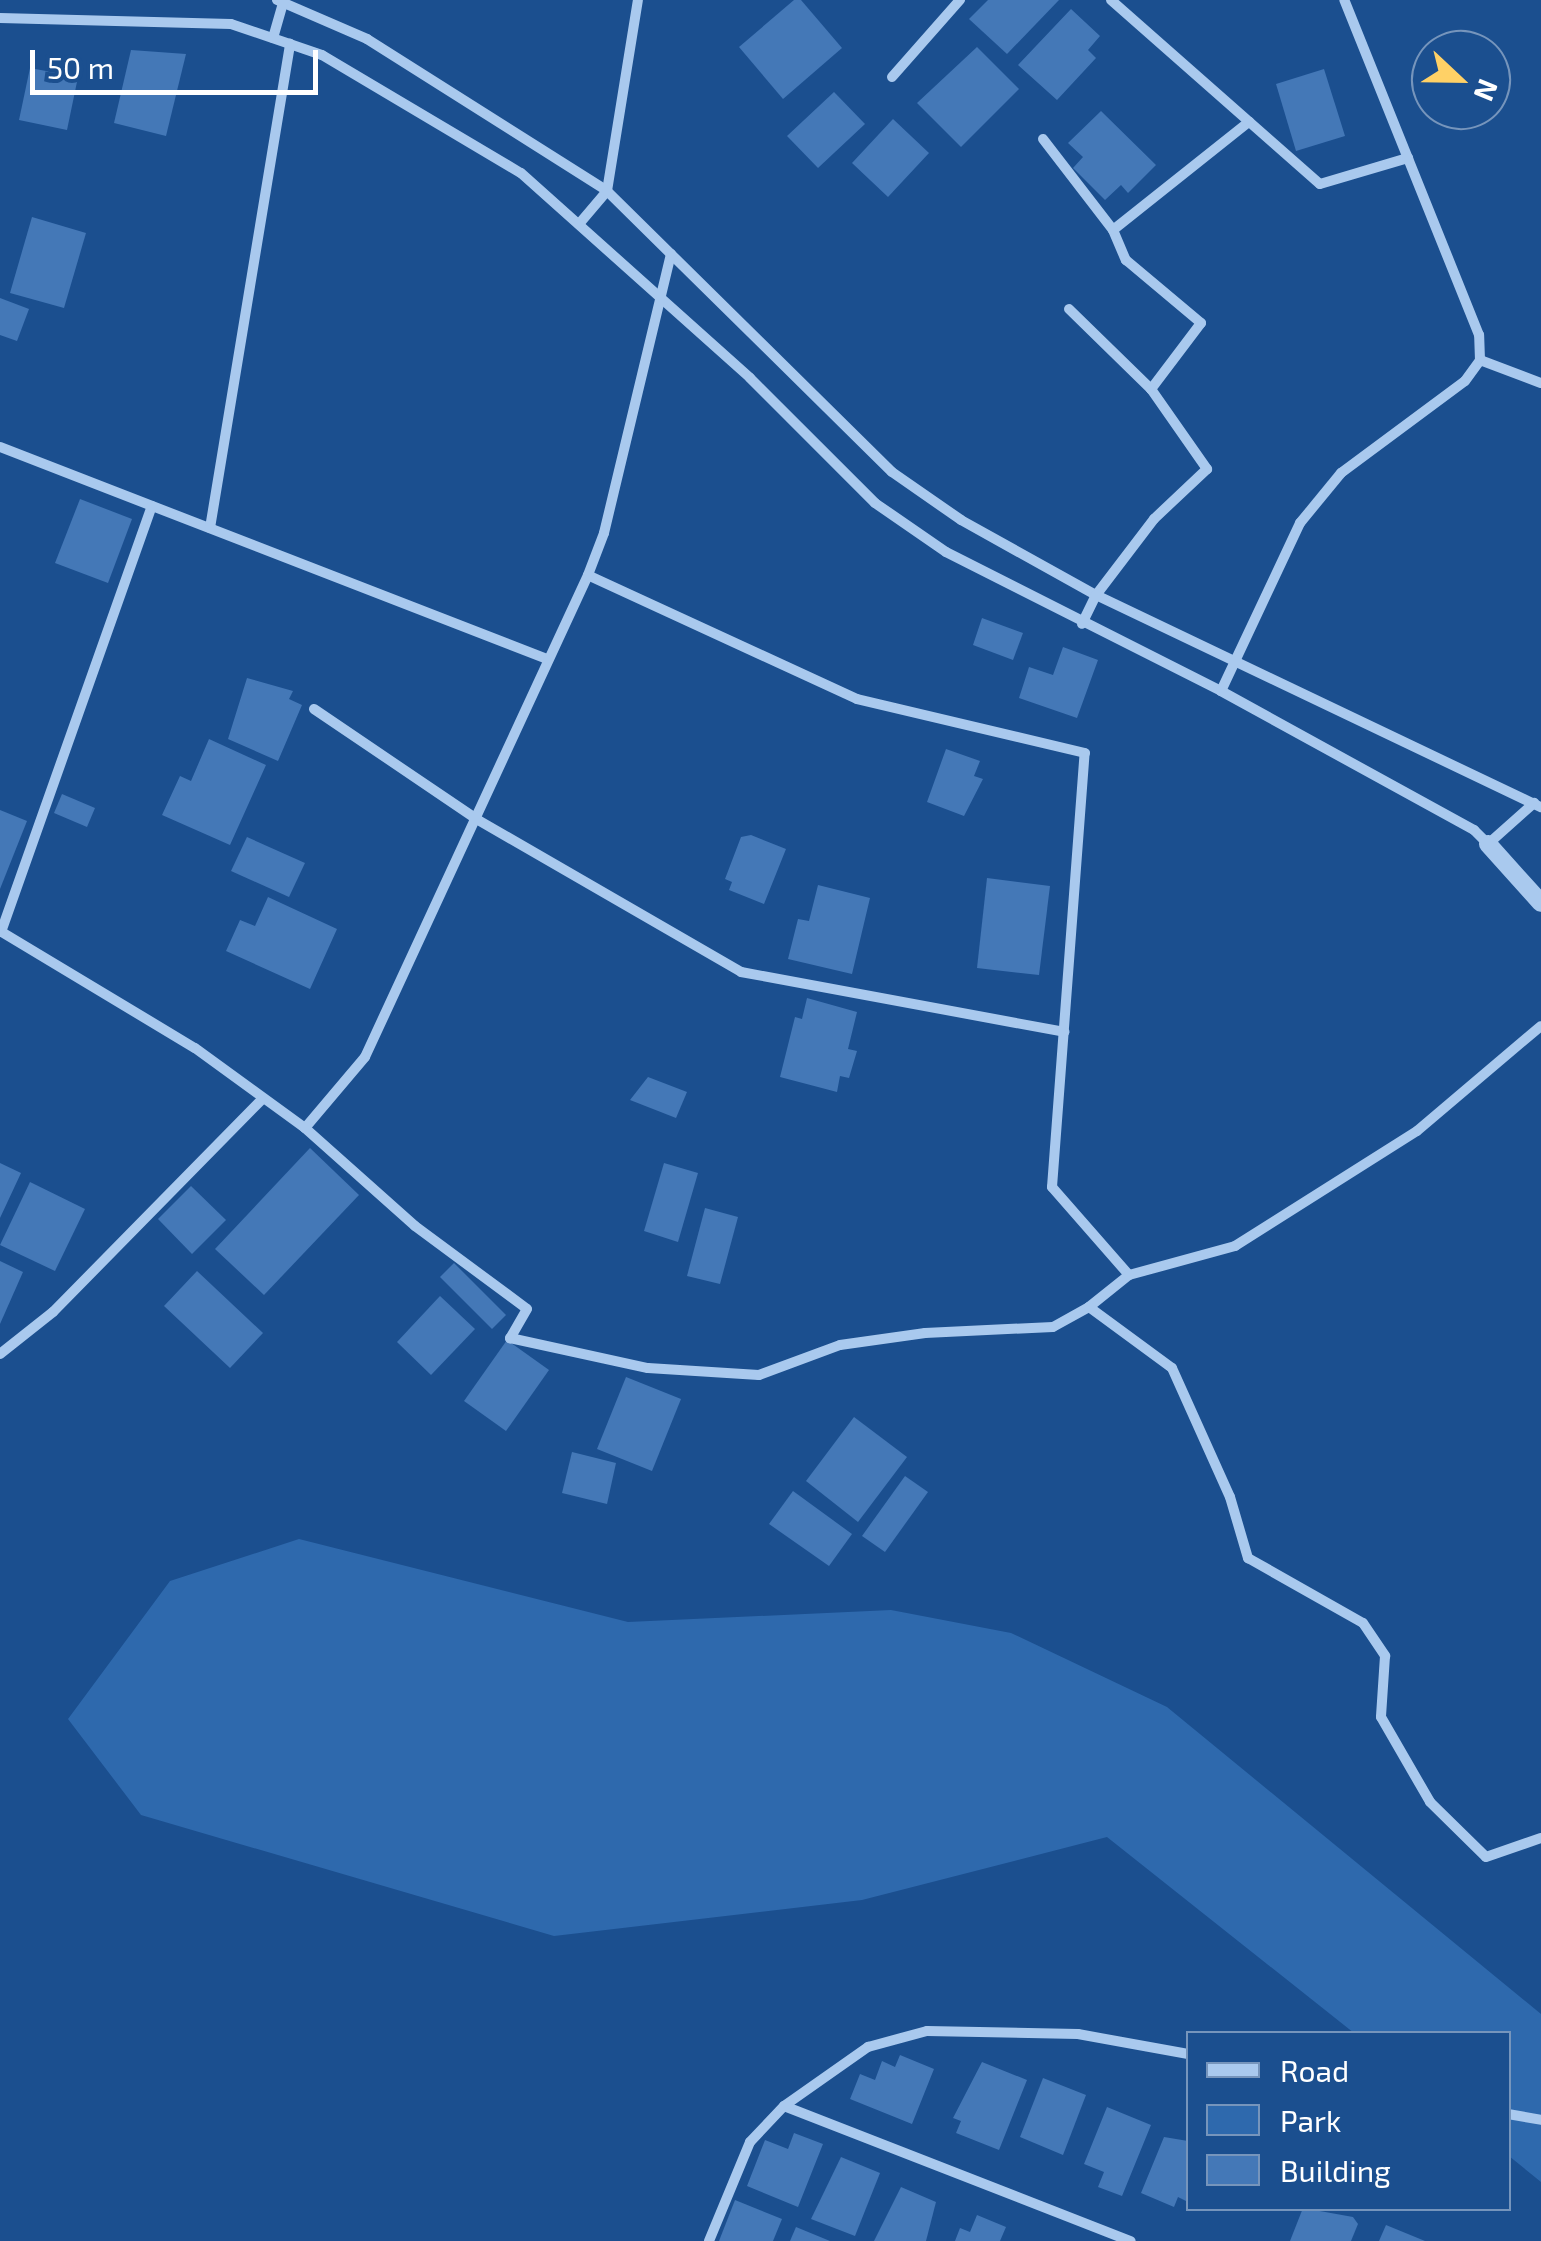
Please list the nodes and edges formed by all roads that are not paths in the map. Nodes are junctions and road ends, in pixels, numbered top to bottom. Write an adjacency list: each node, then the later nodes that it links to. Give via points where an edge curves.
1 (638, 0): 13 (street)
2 (960, 0): 9 (street)
3 (1111, 0): 10 (street)
4 (1344, 0): 12 (street)
5 (280, 1): 7 (street); 13 (street, via 367,39)
6 (0, 18): 7 (street, via 231,24)
7 (273, 38): 8 (street)
8 (290, 44): 14 (street, via 322,56 521,173); 24 (street)
9 (892, 77)
10 (1250, 122): 12 (street, via 1320,184); 15 (street)
11 (1043, 139): 15 (street)
12 (1408, 158): 19 (street, via 1479,335)
13 (607, 191): 14 (street); 16 (street)
14 (580, 224): 17 (street)
15 (1113, 230): 21 (street, via 1126,260 1201,323)
16 (670, 254): 17 (street); 26 (street, via 892,472 987,536)
17 (661, 294): 25 (street); 27 (street, via 874,503 946,552)
18 (1069, 309): 21 (street)
19 (1480, 360): 20 (street); 28 (street, via 1466,381 1330,486 1282,555)
20 (1541, 383)
21 (1151, 388): 26 (street, via 1207,469 1154,519)
22 (0, 446): 23 (street)
23 (152, 506): 24 (street); 36 (street)
24 (210, 528): 29 (street)
25 (588, 575): 29 (street); 38 (street, via 858,699 1085,753)
26 (1096, 595): 27 (street); 28 (street)
27 (1082, 624): 30 (street)
28 (1234, 658): 30 (street); 32 (street)
29 (546, 659): 33 (street)
30 (1221, 691): 34 (street)
31 (314, 709): 33 (street)
32 (1537, 805): 34 (street)
33 (478, 820): 38 (street, via 741,972); 40 (street, via 365,1057)
34 (1488, 844): 35 (street)
35 (1541, 903)
36 (0, 932): 39 (street, via 195,1048)
37 (1541, 1026): 41 (street, via 1417,1131 1273,1216 1236,1246)
38 (1064, 1032): 41 (street, via 1052,1187)
39 (262, 1100): 40 (street); 43 (street, via 53,1312)
40 (305, 1128): 42 (street, via 416,1226 527,1309 510,1338 648,1368 759,1375 840,1345 925,1332 1053,1327)
41 (1129, 1274): 42 (street)
42 (1089, 1307): 44 (street, via 1172,1368 1230,1497 1248,1558 1364,1623 1385,1656 1380,1717 1430,1802 1486,1857)
43 (0, 1354)
44 (1541, 1838)
45 (1186, 2054): 46 (street, via 1078,2034 927,2031 868,2047)
46 (784, 2106): 49 (street, via 750,2142); 50 (street)
47 (1511, 2115): 48 (street)
48 (1541, 2120)
49 (709, 2241)
50 (1131, 2241)

